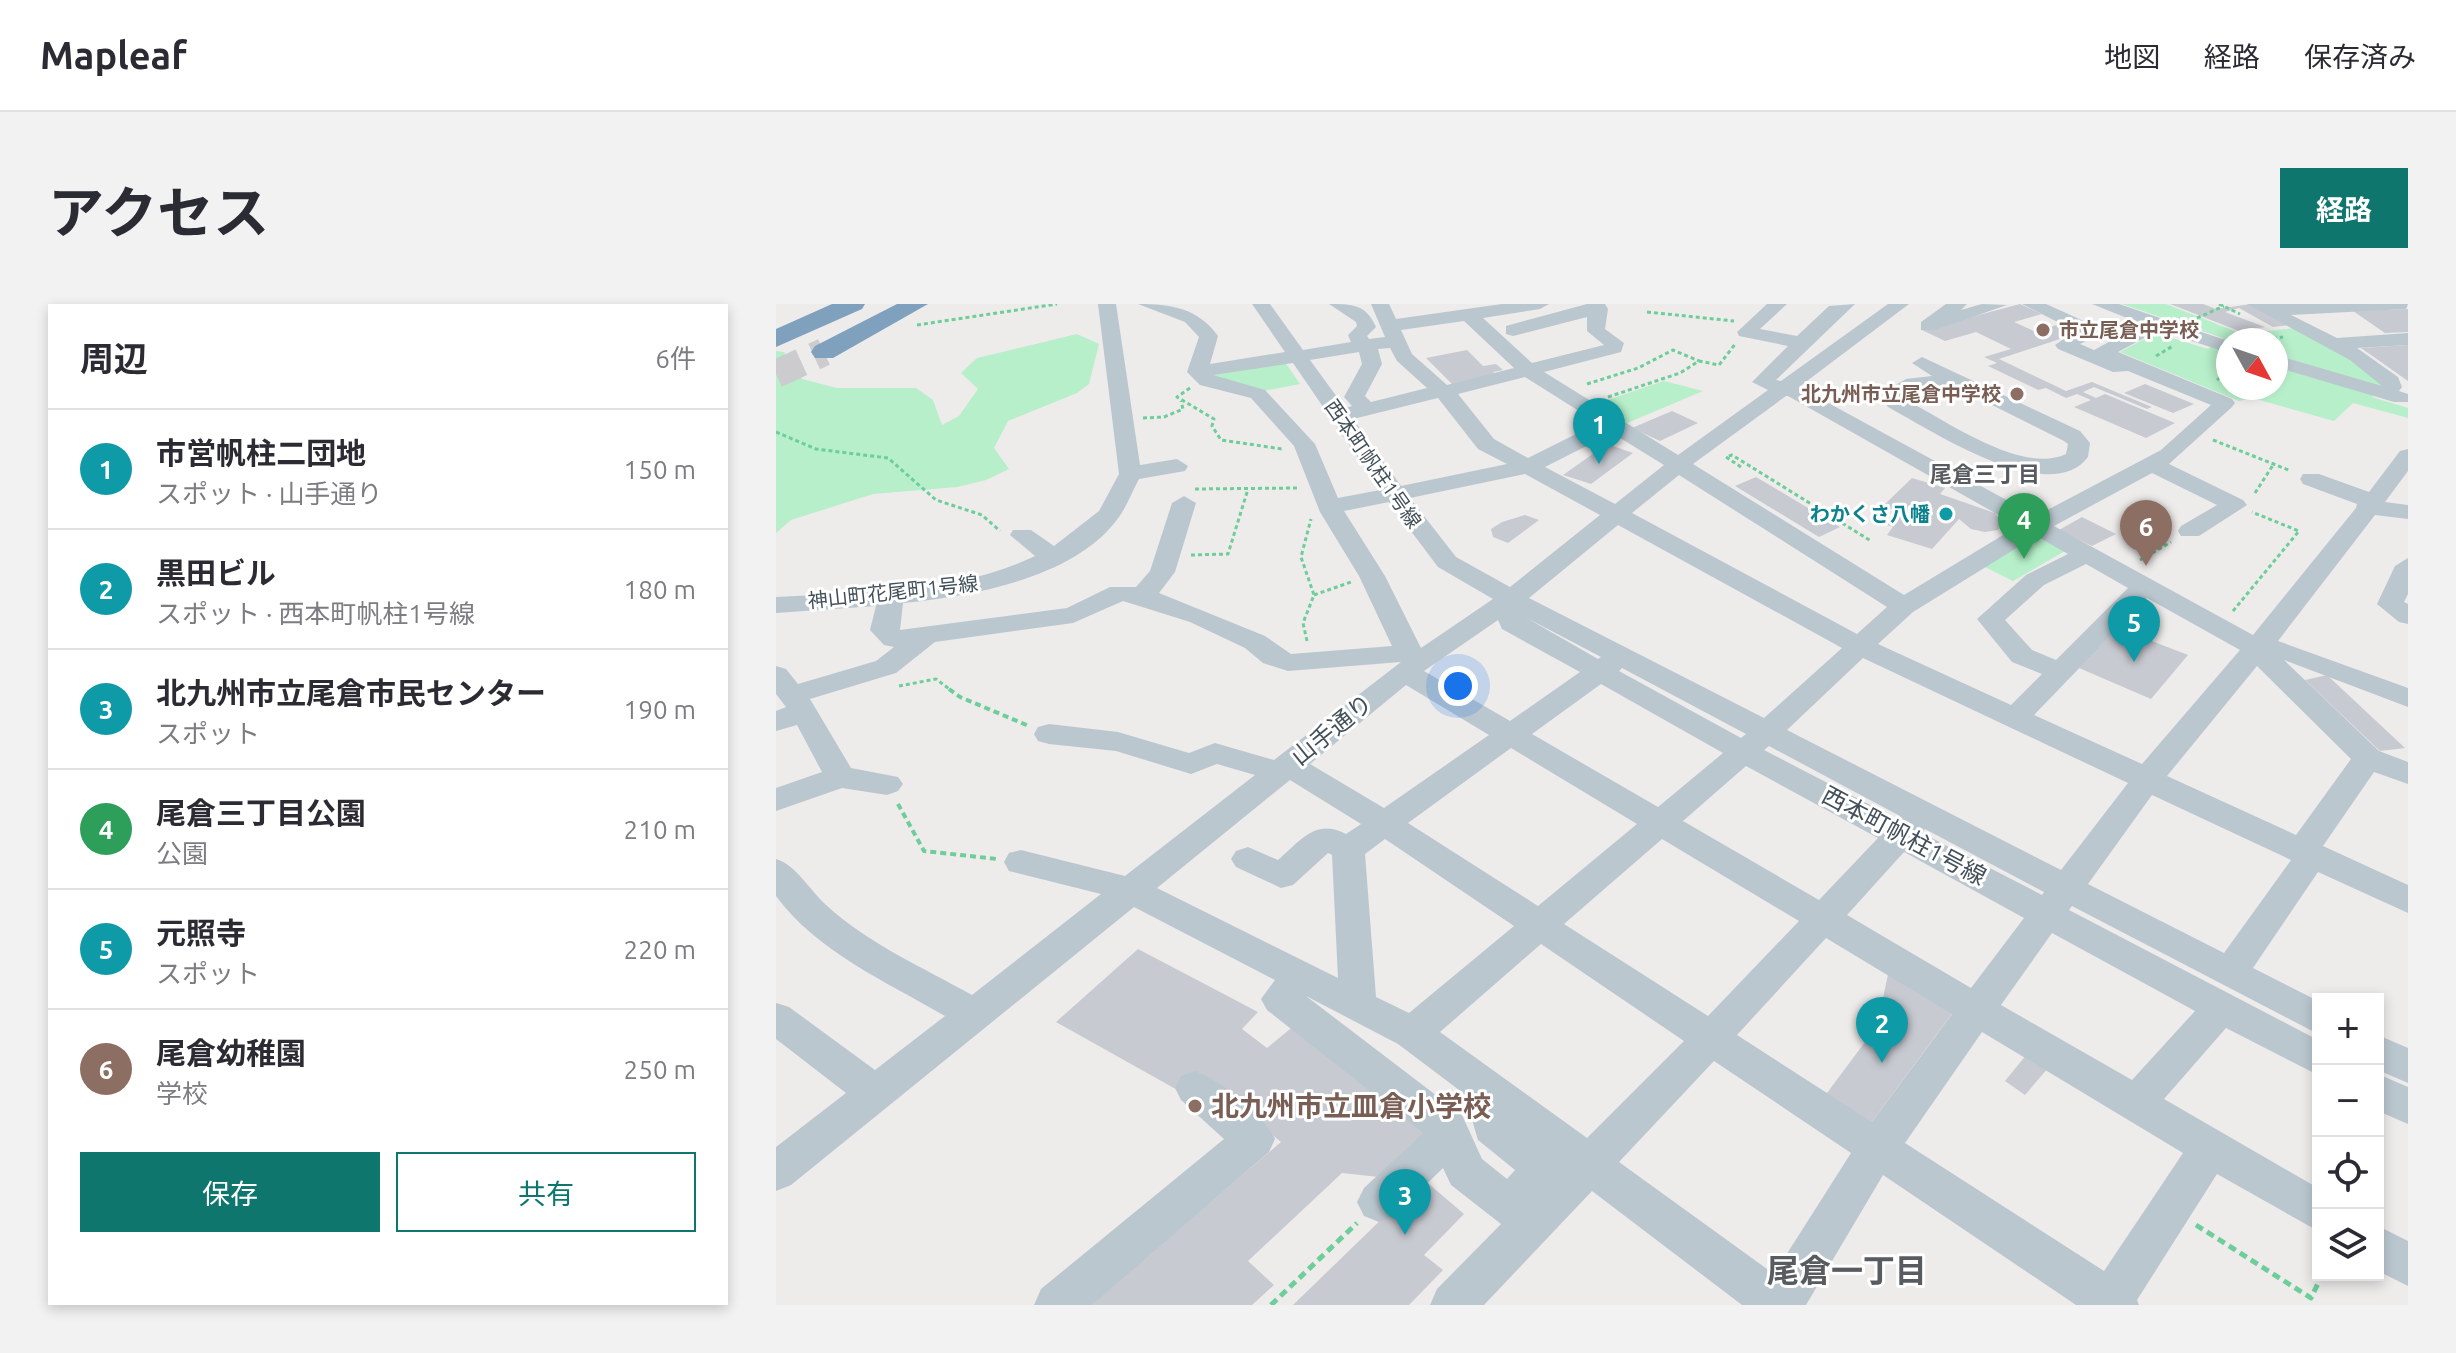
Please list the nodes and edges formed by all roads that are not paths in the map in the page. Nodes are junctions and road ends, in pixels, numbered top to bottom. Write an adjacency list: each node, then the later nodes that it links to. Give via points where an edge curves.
1 (853, 304): 24 (highway)
2 (1107, 304): 51 (street)
3 (1147, 304): 36 (street, via 1192,318 1209,336)
4 (1261, 304): 31 (street, 西本町帆柱1号線)
5 (1338, 304): 29 (street, via 1364,318 1367,327 1357,335)
6 (1540, 304): 14 (street)
7 (1778, 304): 26 (street, via 1746,332)
8 (1900, 304): 20 (street, 山手通り)
9 (1958, 304): 10 (street, via 1928,326)
10 (1998, 304)
11 (2031, 304): 35 (street, via 2090,331 2065,345)
12 (2101, 304): 21 (street)
13 (2406, 304): 17 (street)
14 (1509, 306): 18 (street)
15 (1836, 306): 20 (street); 26 (street)
16 (1597, 307): 23 (street, via 1564,320); 34 (street, via 1596,331 1614,348)
17 (2262, 307): 28 (street)
18 (1468, 314): 22 (street); 23 (street)
19 (915, 315): 30 (highway)
20 (1874, 322): 39 (street, 山手通り)
21 (2157, 323): 27 (street); 47 (street, via 2102,353 2225,403)
22 (1388, 324): 29 (street); 40 (street, via 1404,357)
23 (1490, 335): 34 (street)
24 (776, 339)
25 (2408, 339): 28 (street)
26 (1802, 343): 39 (street, via 1762,382)
27 (2216, 343)
28 (2333, 344): 41 (street, via 2391,381)
29 (1364, 346): 31 (street); 43 (street, via 1372,364 1354,397)
30 (824, 352)
31 (1297, 357): 36 (street); 44 (street, 西本町帆柱1号線)
32 (1922, 363): 38 (street)
33 (2288, 364): 41 (street)
34 (1529, 371): 40 (street); 45 (street)
35 (2137, 375): 37 (street); 47 (street, via 2203,403 2157,448)
36 (1202, 376): 54 (street, via 1258,394 1304,444)
37 (2112, 385)
38 (1971, 387): 38 (street, via 2072,436 2079,443 2077,457 2056,467 2012,463 1895,403 1897,392 1913,384)
39 (1781, 388): 48 (street, 山手通り); 59 (street)
40 (1442, 391): 43 (street); 50 (street, via 1486,444)
41 (2386, 393): 42 (street)
42 (2408, 400)
43 (1367, 409): 44 (street)
44 (1339, 416): 53 (street, 西本町帆柱1号線)
45 (1611, 425): 48 (street); 50 (street)
46 (2408, 456): 56 (street)
47 (2160, 460): 59 (street); 60 (street, via 2245,499)
48 (1678, 465): 58 (street, 山手通り); 70 (street)
49 (1177, 466): 51 (street)
50 (1527, 467): 53 (street); 58 (street)
51 (1130, 474): 63 (street, 神山町花尾町1号線, via 1125,491 1103,521)
52 (2311, 479): 56 (street)
53 (1393, 494): 54 (street); 68 (street, 西本町帆柱1号線, via 1447,562)
54 (1327, 502): 75 (street, via 1372,576)
55 (1184, 503): 67 (street, via 1162,572)
56 (2369, 504): 57 (street); 74 (street, via 2318,575)
57 (2408, 512)
58 (1615, 515): 68 (street, 山手通り); 73 (street)
59 (2035, 526): 62 (street); 70 (street)
60 (2190, 531)
61 (1022, 535): 63 (street)
62 (2086, 554): 65 (street); 77 (street, via 2035,580 1990,619 2022,656)
63 (1054, 558): 66 (street, 神山町花尾町1号線, via 991,581)
64 (2408, 566): 71 (street, via 2390,604)
65 (2145, 586): 74 (street); 77 (street)
66 (891, 596): 69 (street, 神山町花尾町1号線); 72 (street, via 884,630 894,639)
67 (1143, 596): 72 (street, via 1119,593 1073,615); 75 (street, via 1199,616 1281,660)
68 (1511, 599): 75 (street, 山手通り); 76 (street, 西本町帆柱1号線, via 1512,623)
69 (776, 605)
70 (1904, 606): 73 (street)
71 (2408, 616)
72 (928, 634): 78 (street, via 886,667)
73 (1859, 646): 80 (street); 84 (street)
74 (2254, 647): 79 (street, via 2280,649); 85 (street); 89 (street)
75 (1413, 661): 83 (street); 86 (street, 山手通り)
76 (1612, 663): 83 (street); 84 (street, 西本町帆柱1号線)
77 (2060, 672): 80 (street)
78 (790, 694): 81 (street); 88 (street)
79 (2408, 698)
80 (2015, 718): 89 (street)
81 (776, 722)
82 (1049, 734): 86 (street, via 1118,742 1191,764 1215,753)
83 (1510, 734): 92 (street); 93 (street)
84 (1755, 741): 92 (street); 94 (street, 西本町帆柱1号線)
85 (2368, 758): 87 (street); 97 (street)
86 (1284, 768): 93 (street); 95 (street, 山手通り)
87 (2408, 774)
88 (840, 777): 90 (street); 91 (street)
89 (2148, 778): 97 (street); 102 (street)
90 (887, 784)
91 (776, 800)
92 (1659, 822): 103 (street); 104 (street)
93 (1384, 823): 96 (street); 104 (street)
94 (1912, 823): 102 (street, 西本町帆柱1号線); 103 (street)
95 (1199, 834): 96 (street, via 1281,876 1325,837); 100 (street, 山手通り)
96 (1348, 849): 107 (street)
97 (2307, 853): 101 (street); 106 (street)
98 (1021, 862): 100 (street)
99 (776, 871): 109 (street, via 789,892 834,931)
100 (1129, 889): 105 (street); 109 (street, 山手通り)
101 (2408, 900)
102 (2057, 901): 106 (street, 西本町帆柱1号線); 108 (street)
103 (1823, 919): 108 (street); 114 (street)
104 (1537, 924): 113 (street); 114 (street)
105 (1302, 976): 107 (street); 124 (street, via 1280,999)
106 (2226, 990): 110 (street, 西本町帆柱1号線); 122 (street)
107 (1358, 1005): 113 (street)
108 (1978, 1007): 122 (street); 126 (street)
109 (972, 1013): 119 (street, 山手通り)
110 (2273, 1015): 112 (street, 西本町帆柱1号線); 115 (street, 西本町帆柱1号線)
111 (776, 1018): 119 (street)
112 (2312, 1018)
113 (1412, 1033): 121 (street)
114 (1710, 1039): 126 (street); 127 (street)
115 (2312, 1053)
116 (2384, 1054): 117 (street)
117 (2408, 1067)
118 (1195, 1088): 134 (street, via 1254,1139)
119 (875, 1092): 128 (street, 山手通り)
120 (2384, 1094): 123 (street)
121 (1502, 1100): 124 (street, via 1490,1113 1492,1127 1539,1164 1538,1175 1509,1207 1466,1172); 127 (street)
122 (2137, 1102): 125 (street)
123 (2408, 1107)
124 (1450, 1134): 129 (street)
125 (2211, 1147): 130 (street); 133 (street)
126 (1877, 1148): 133 (street); 136 (street)
127 (1589, 1164): 135 (street); 136 (street)
128 (776, 1172)
129 (1379, 1202)
130 (2315, 1209)
131 (2384, 1251): 132 (street)
132 (2408, 1265)
133 (2113, 1303)
134 (1057, 1305)
135 (1453, 1305)
136 (1779, 1305)

